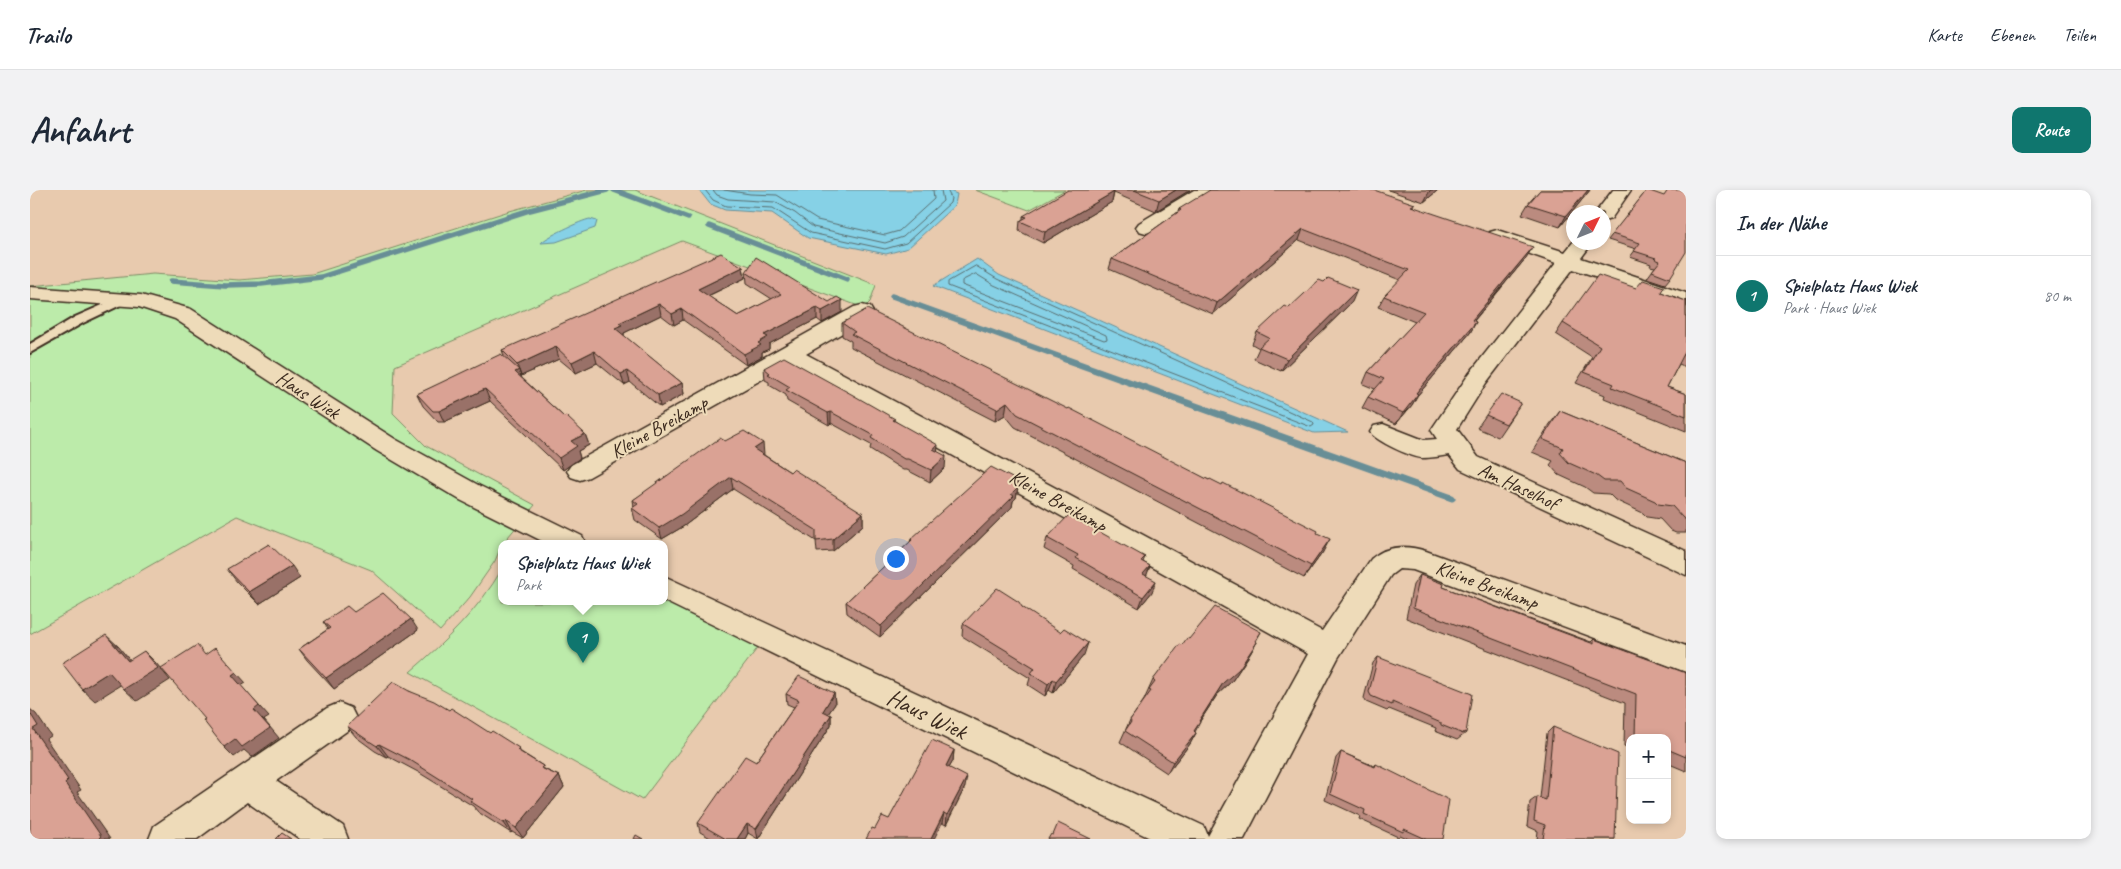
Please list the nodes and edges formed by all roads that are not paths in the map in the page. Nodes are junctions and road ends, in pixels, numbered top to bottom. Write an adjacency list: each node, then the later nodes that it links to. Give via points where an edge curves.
1 (1207, 190): 4 (street)
2 (1622, 190): 3 (street)
3 (1611, 205)
4 (1146, 227)
5 (1484, 232): 6 (street)
6 (1576, 252): 9 (street); 14 (street, Am Haselhof, via 1477,379 1444,430)
7 (30, 293): 8 (street, Haus Wiek)
8 (123, 300): 11 (lane, via 79,320); 16 (street, Haus Wiek, via 140,301 192,319 386,445 470,494)
9 (1686, 300)
10 (862, 312): 12 (street, Kleine Breikamp)
11 (30, 349)
12 (789, 354): 15 (street, Kleine Breikamp); 19 (street, Kleine Breikamp)
13 (1383, 432): 14 (street, via 1421,449)
14 (1456, 446): 17 (street, Am Haselhof, via 1469,463)
15 (580, 471)
16 (564, 540)
17 (1686, 564)
18 (668, 590): 25 (street, Haus Wiek)
19 (1327, 649): 20 (street, Kleine Breikamp, via 1381,567 1398,556 1416,559); 26 (street, Kleine Breikamp)
20 (1686, 659)
21 (339, 718): 22 (street)
22 (247, 781): 23 (street); 24 (street)
23 (167, 839)
24 (330, 839)
25 (1191, 839)
26 (1225, 839)

